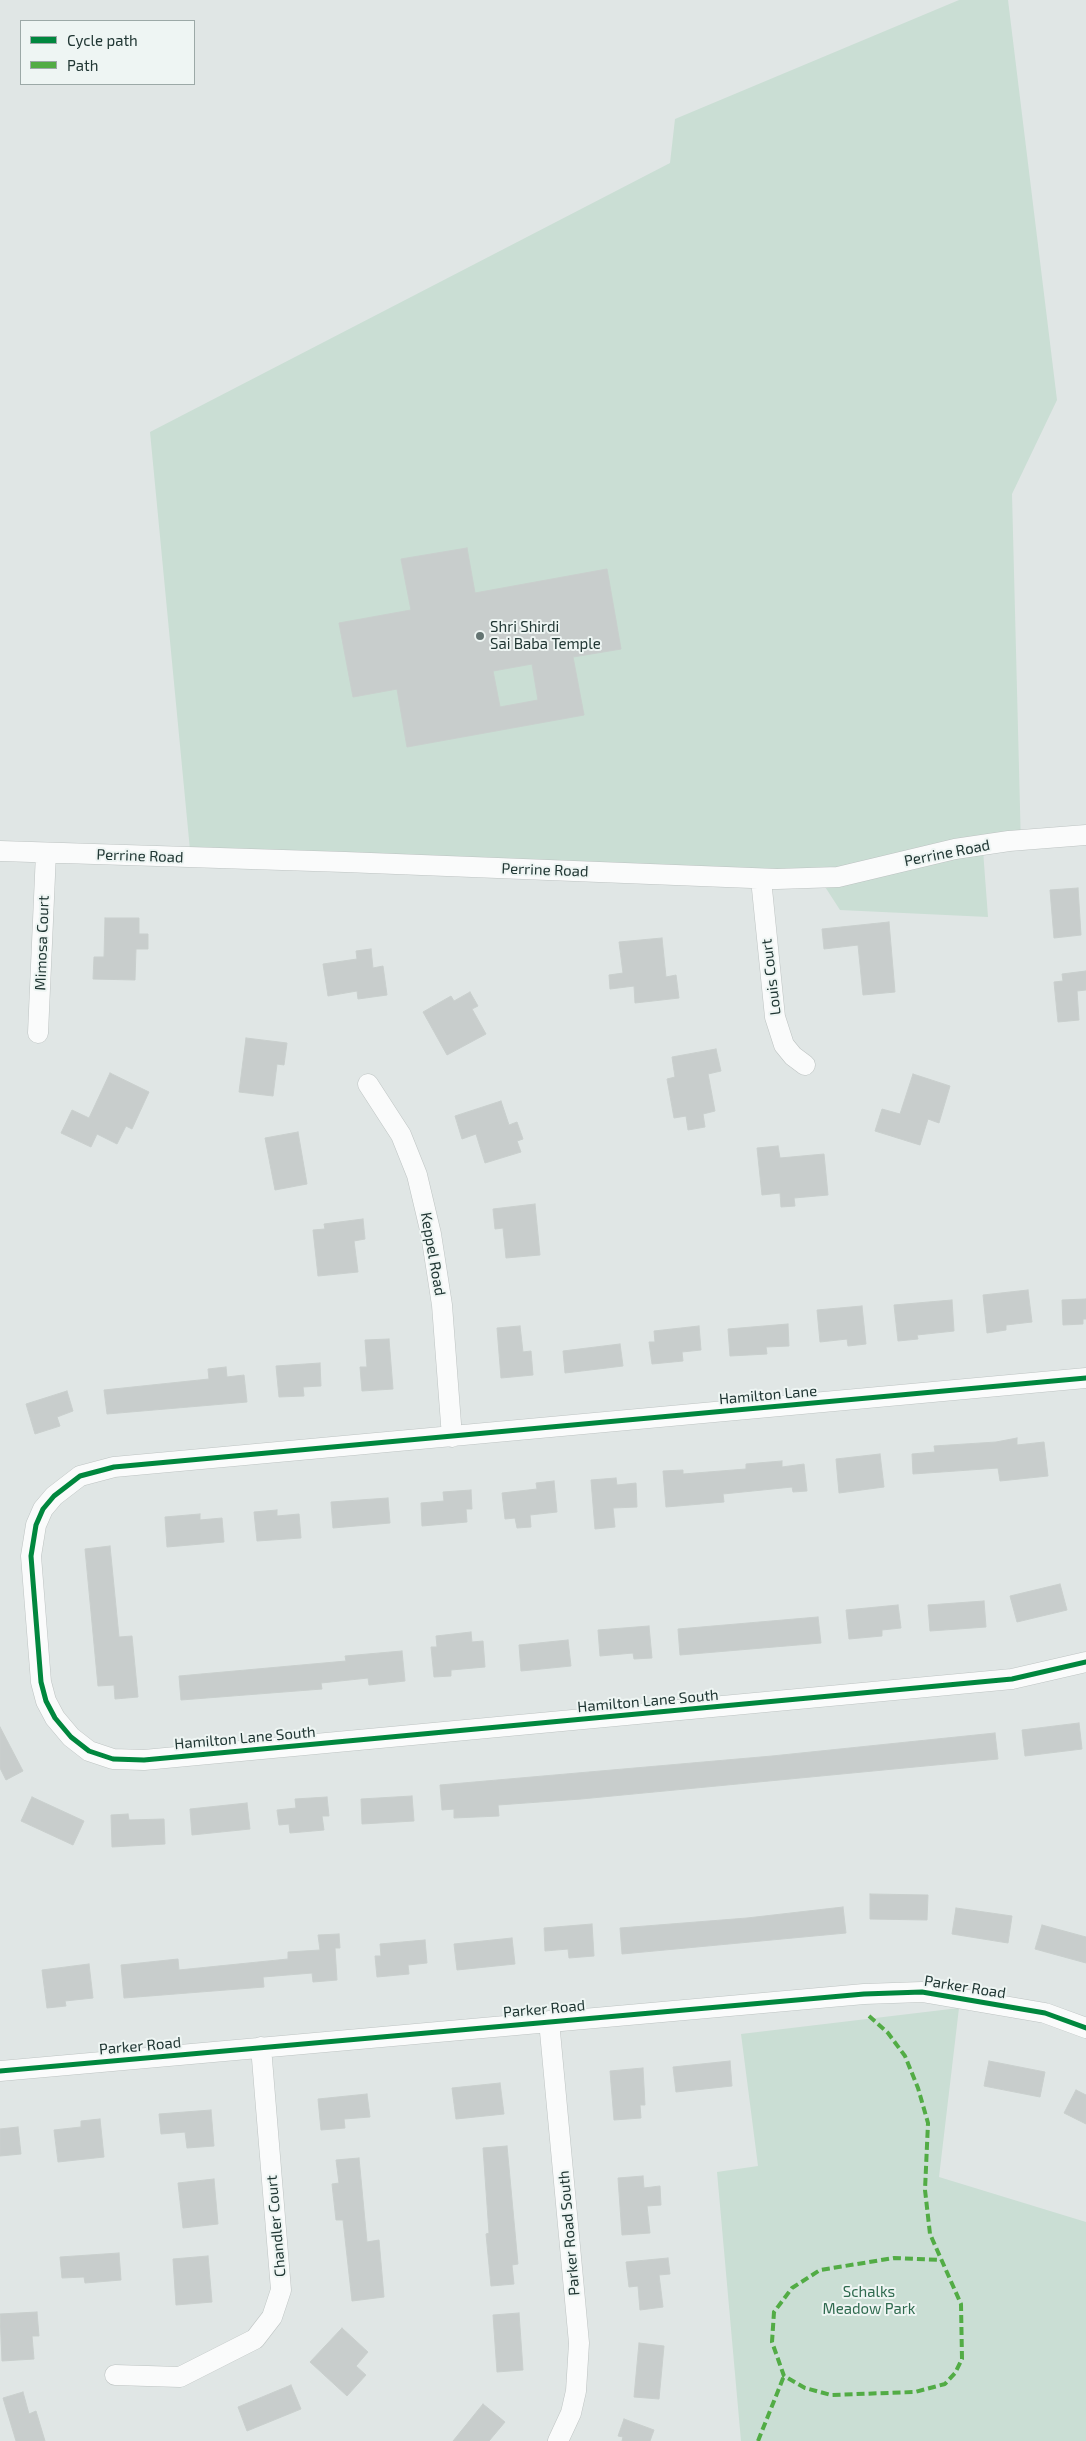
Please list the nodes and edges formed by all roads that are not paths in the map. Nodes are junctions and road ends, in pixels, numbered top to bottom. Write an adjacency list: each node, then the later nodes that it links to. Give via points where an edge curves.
1 (1086, 835): 4 (street, Perrine Road, via 955,849 838,877)
2 (0, 852): 3 (street, Perrine Road)
3 (46, 853): 4 (street, Perrine Road); 5 (street, Mimosa Court)
4 (761, 879): 6 (street, Louis Court, via 775,1017 784,1045)
5 (38, 1033)
6 (805, 1065)
7 (368, 1084): 9 (street, Keppel Road, via 401,1135 417,1175 442,1305)
8 (1086, 1378): 9 (street, Hamilton Lane)
9 (452, 1437): 10 (street, Hamilton Lane South, via 114,1467 80,1476 66,1485 43,1509 30,1556 41,1682 55,1718 90,1752 113,1760 144,1760 1012,1679)
10 (1086, 1662)
11 (549, 2022): 12 (street, Parker Road, via 864,1994 922,1992 1044,2013); 13 (street, Parker Road); 16 (street, Parker Road South, via 579,2343 576,2390 571,2413)
12 (1086, 2028)
13 (261, 2047): 14 (street, Parker Road); 15 (street, Chandler Court, via 281,2290 272,2317 255,2339 180,2377)
14 (0, 2071)
15 (115, 2375)
16 (558, 2441)

